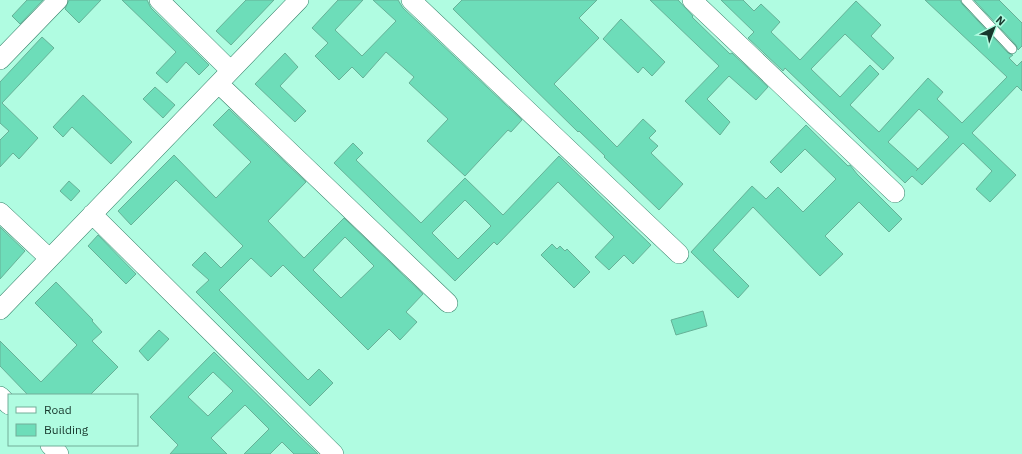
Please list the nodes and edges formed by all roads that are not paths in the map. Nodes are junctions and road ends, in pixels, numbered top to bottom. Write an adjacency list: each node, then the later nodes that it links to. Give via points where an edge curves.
1 (58, 0): 8 (street)
2 (159, 0): 9 (street)
3 (299, 0): 9 (street)
4 (411, 0): 13 (street)
5 (692, 0): 10 (street)
6 (966, 0): 7 (lane)
7 (1012, 49)
8 (0, 60)
9 (224, 77): 12 (street); 15 (street)
10 (894, 193)
11 (0, 212): 14 (street)
12 (92, 214): 14 (street); 21 (street)
13 (679, 254)
14 (49, 258): 16 (street)
15 (448, 304)
16 (0, 310)
17 (0, 396): 18 (street)
18 (8, 404)
19 (51, 446): 20 (street)
20 (59, 454)
21 (334, 454)

